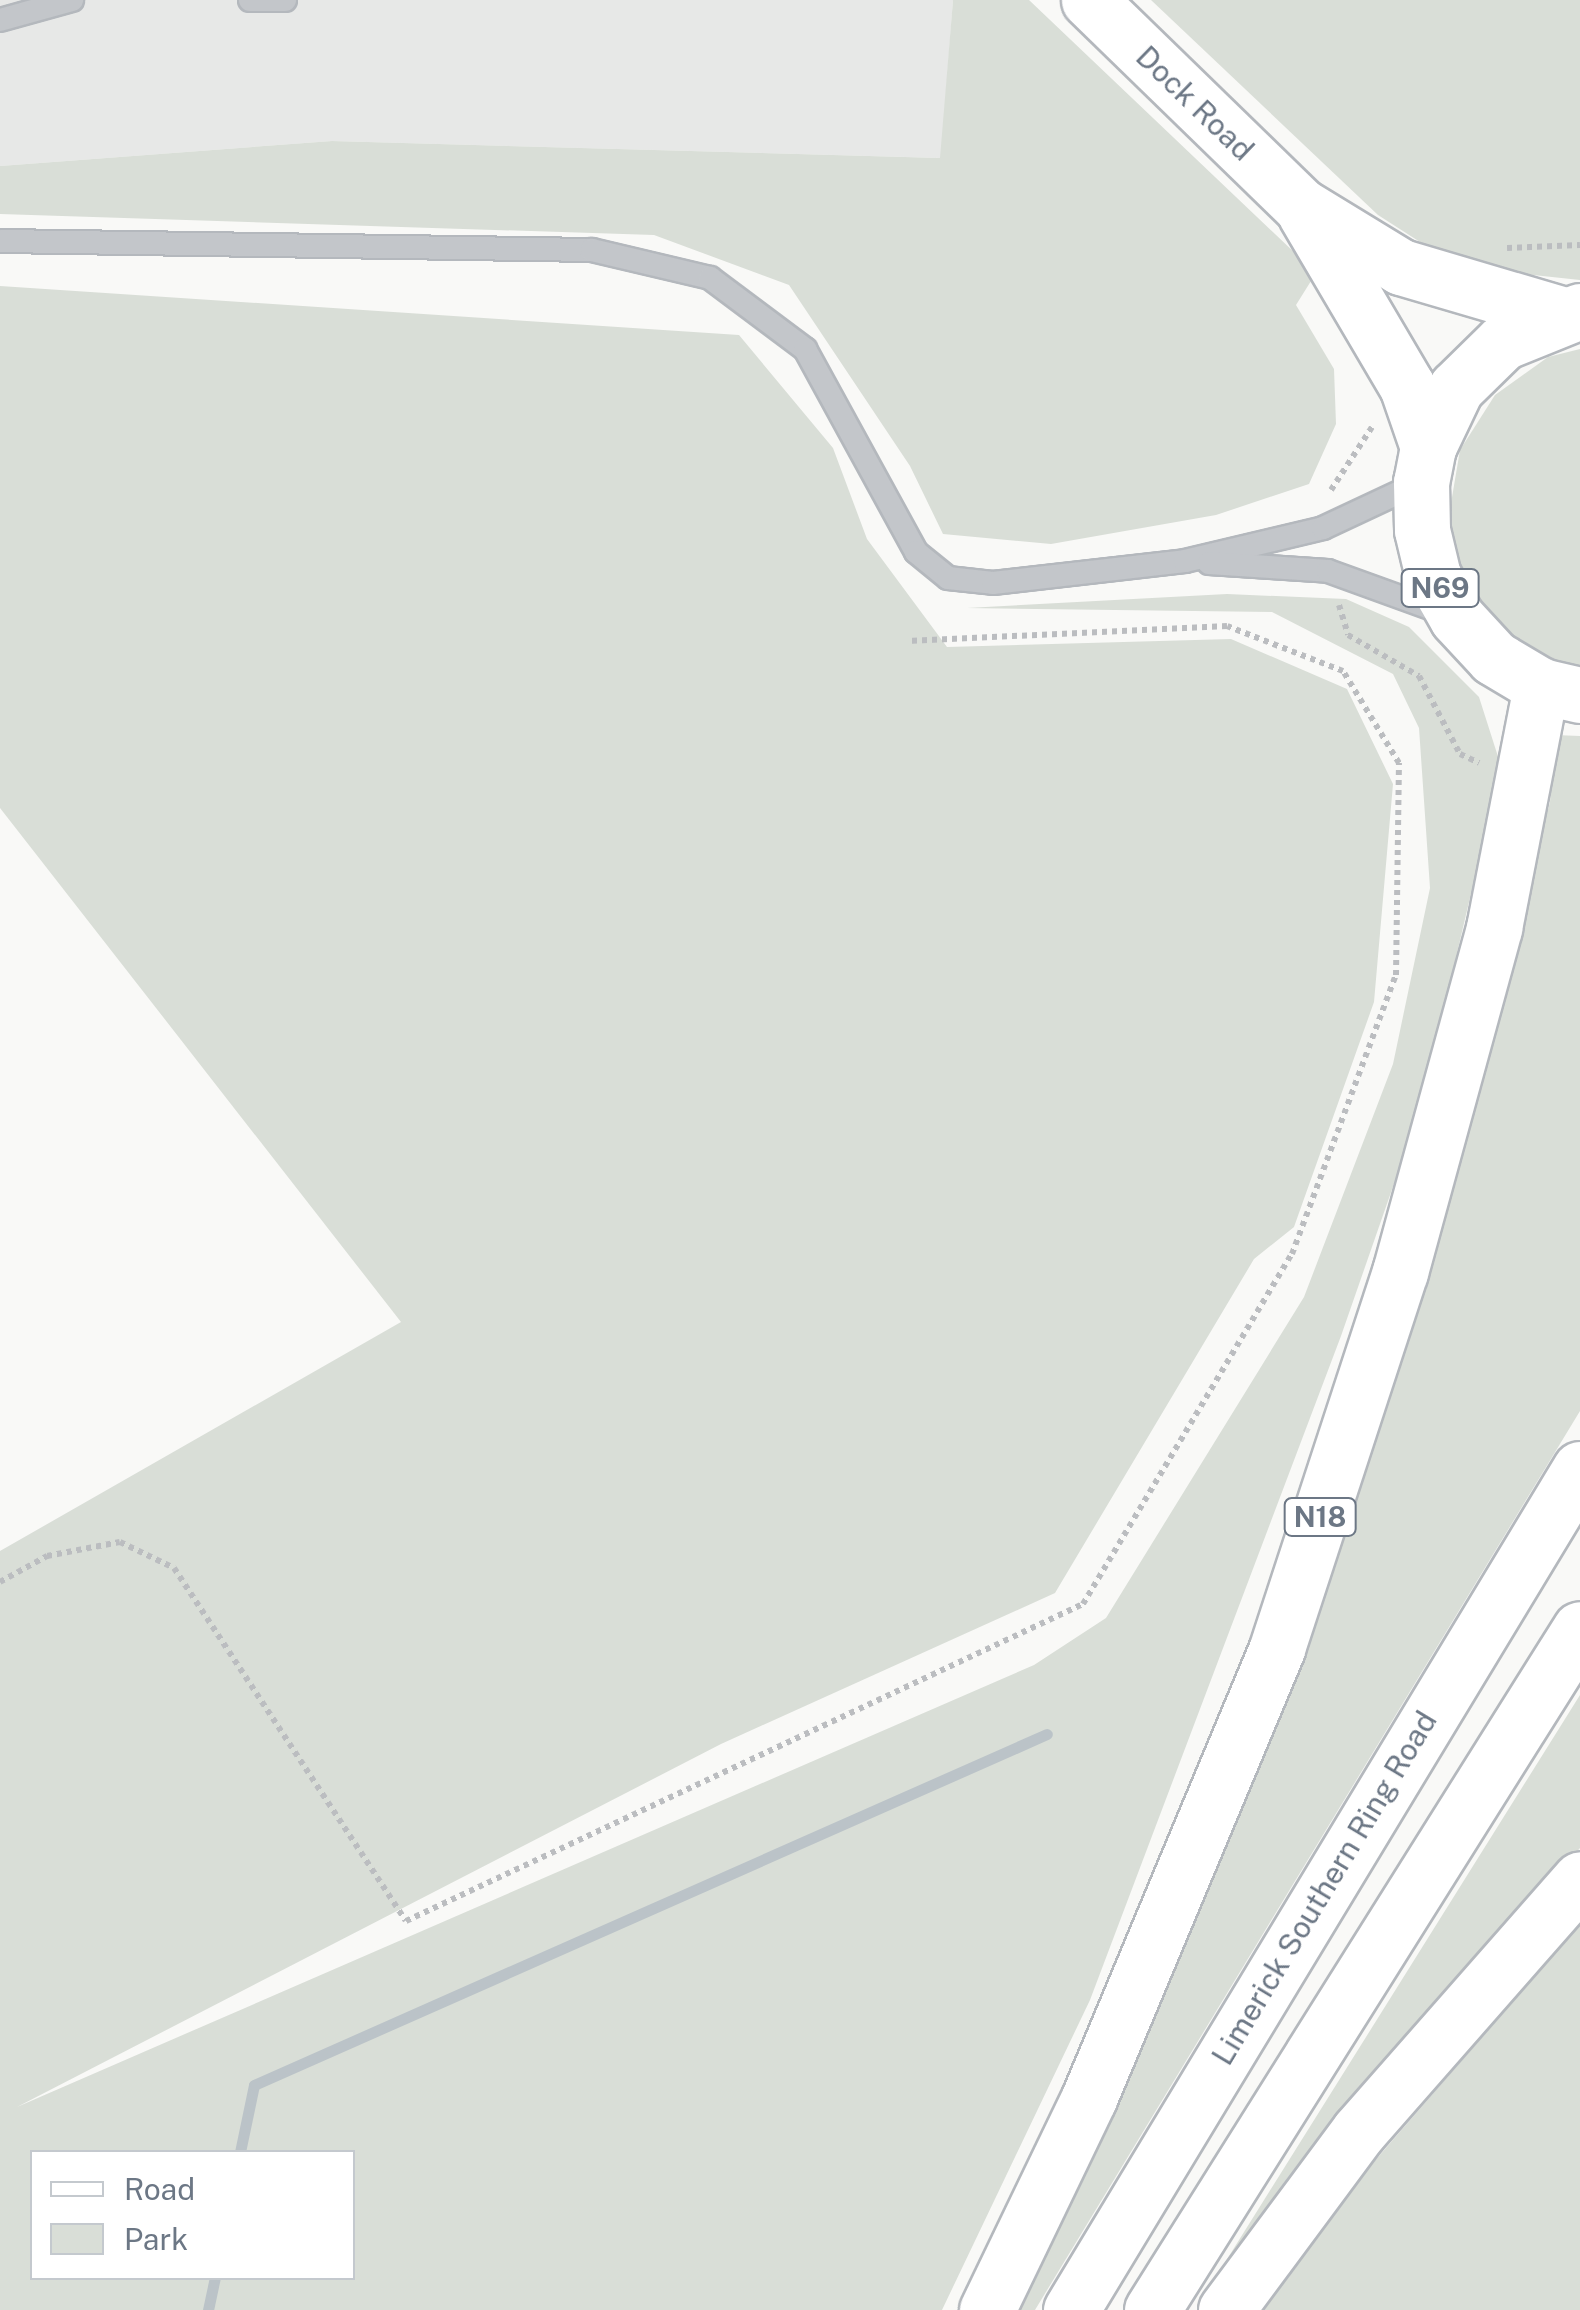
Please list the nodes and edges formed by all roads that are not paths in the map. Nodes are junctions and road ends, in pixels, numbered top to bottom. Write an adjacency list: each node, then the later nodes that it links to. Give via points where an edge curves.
1 (72, 0): 5 (lane)
2 (250, 0): 3 (lane)
3 (284, 0)
4 (1088, 0): 6 (main road, Dock Road)
5 (0, 20)
6 (1301, 206): 8 (main road, Dock Road, via 1401,266); 9 (main road, Dock Road, via 1407,386)
7 (0, 241): 10 (lane, via 592,250 710,278 805,349 916,552 948,578 993,583)
8 (1571, 312): 9 (main road, N69, via 1502,342 1456,388)
9 (1424, 465): 10 (lane, via 1323,528); 11 (main road, N69, via 1422,530 1433,576)
10 (1186, 561): 11 (lane, via 1328,571)
11 (1456, 618): 12 (main road, N69, via 1494,658)
12 (1561, 691): 16 (main road, N18, via 1400,1272 1277,1648 1089,2098)
13 (1580, 1469): 17 (main road, Limerick Southern Ring Road)
14 (1580, 1629): 18 (main road)
15 (1580, 1880): 19 (main road, via 1359,2132)
16 (988, 2310)
17 (1072, 2310)
18 (1152, 2310)
19 (1226, 2310)

